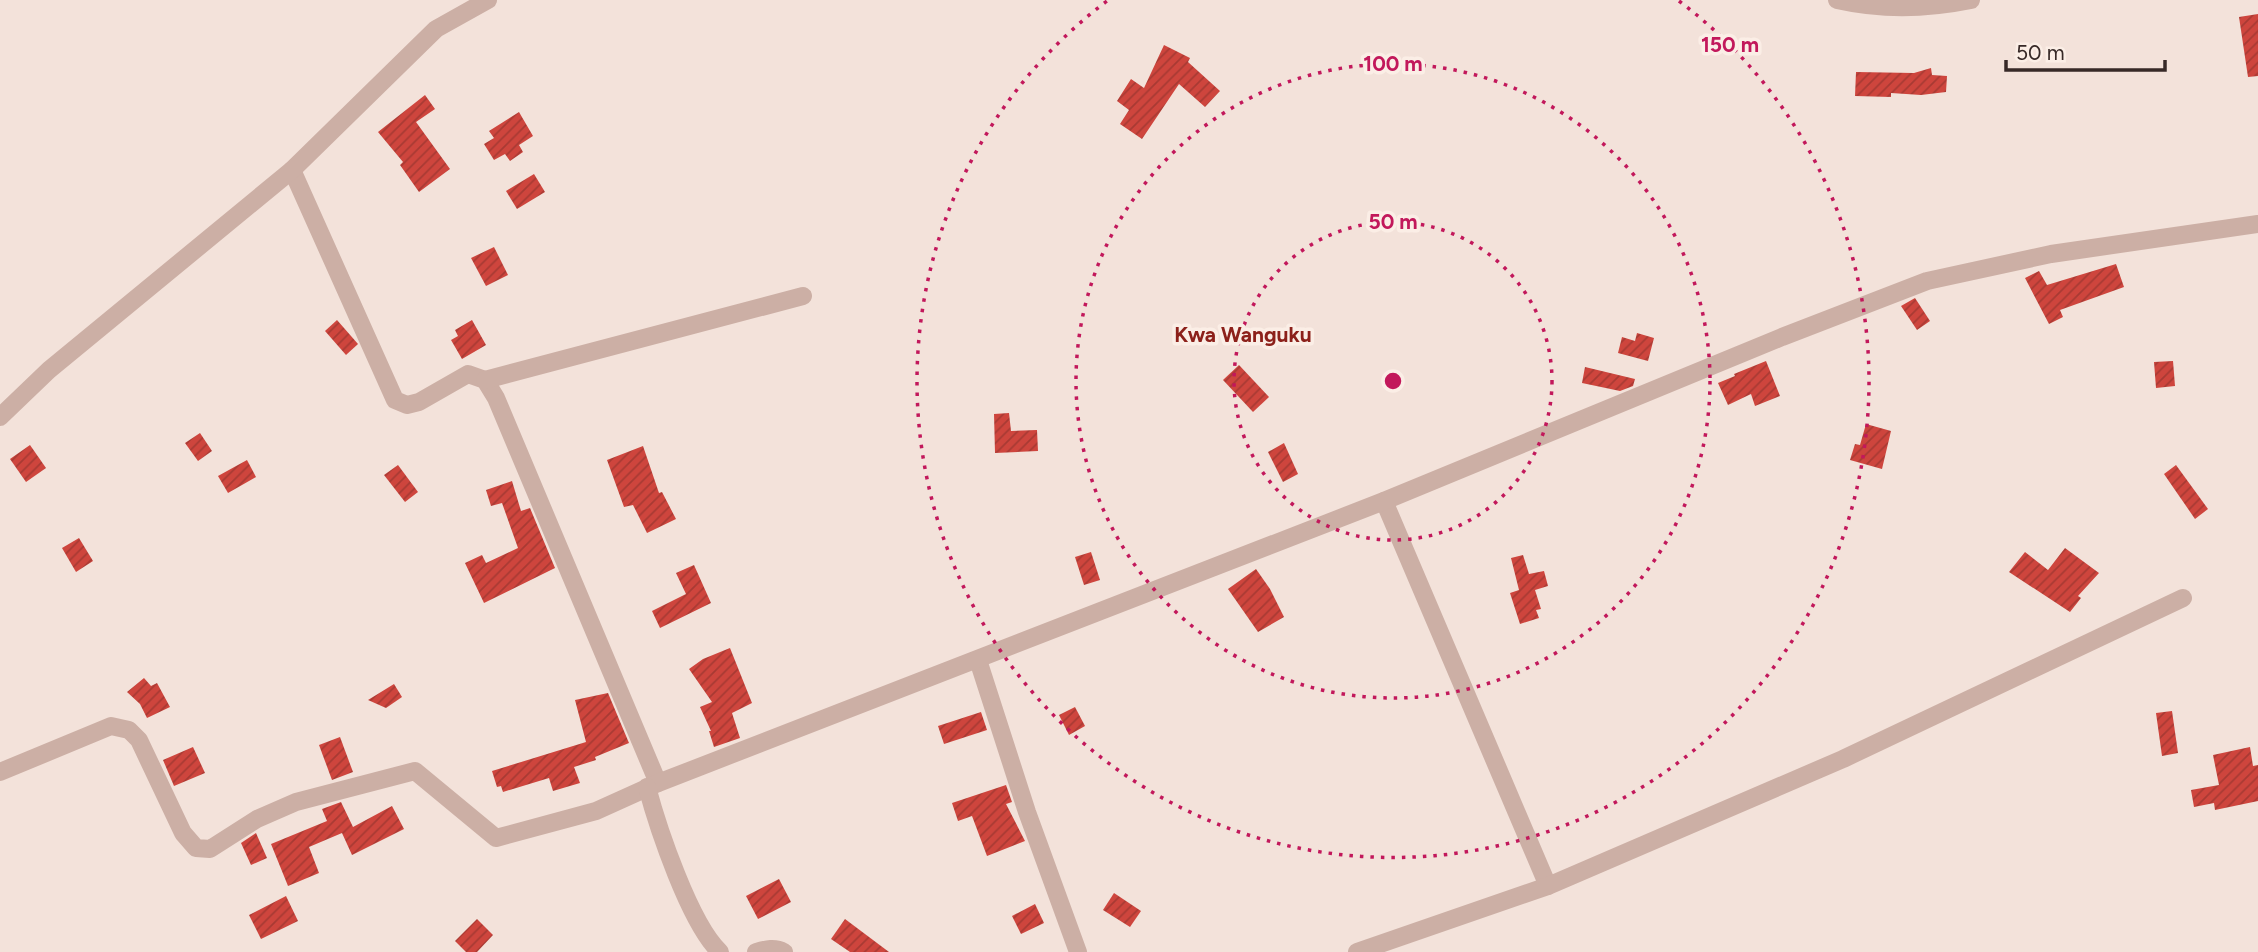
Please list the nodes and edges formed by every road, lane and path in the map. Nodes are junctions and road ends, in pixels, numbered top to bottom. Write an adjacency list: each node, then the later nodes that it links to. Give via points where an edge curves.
1 (488, 0): 4 (street, via 436,29)
2 (1837, 0): 3 (street, via 1902,8)
3 (1971, 0)
4 (292, 170): 7 (street, via 395,401 419,402 468,374); 8 (street, via 49,370)
5 (2258, 224): 9 (street, via 2051,254 1927,281)
6 (803, 296): 7 (street)
7 (485, 380): 13 (street)
8 (0, 417)
9 (1384, 501): 11 (street); 14 (street)
10 (2183, 598): 14 (street, via 1843,759)
11 (978, 660): 13 (street); 18 (street)
12 (0, 772): 13 (street, via 111,726 129,730 139,740 190,843 211,849 257,819 296,802 415,771 496,838 596,811)
13 (652, 785): 15 (street, via 677,876)
14 (1548, 886): 19 (street)
15 (720, 952)
16 (756, 952): 17 (street)
17 (784, 952)
18 (1078, 952)
19 (1357, 952)

